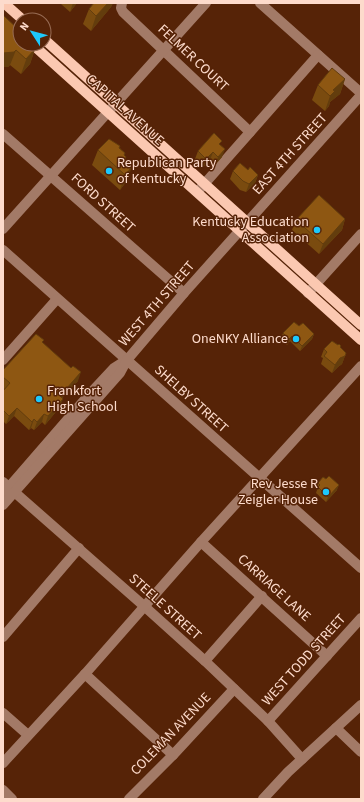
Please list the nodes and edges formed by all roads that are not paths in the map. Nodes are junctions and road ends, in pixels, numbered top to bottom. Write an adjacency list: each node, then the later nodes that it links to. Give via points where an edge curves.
1 (4, 3): 5 (main road)
2 (122, 3): 7 (street, FELMER COURT, via 123,12)
3 (206, 3): 7 (street)
4 (260, 3): 9 (street)
5 (14, 12)
6 (52, 45): 11 (main road, CAPITAL AVENUE)
7 (164, 50): 11 (street); 13 (street, FELMER COURT)
8 (41, 52): 12 (main road, CAPITAL AVENUE)
9 (318, 55): 10 (street); 13 (street)
10 (361, 94): 18 (street, EAST 4TH STREET)
11 (116, 104): 12 (street); 16 (main road, CAPITAL AVENUE)
12 (108, 113): 15 (street); 17 (main road, CAPITAL AVENUE)
13 (250, 132): 16 (street)
14 (3, 134): 15 (street, FORD STREET)
15 (50, 175): 19 (street); 24 (street, FORD STREET)
16 (204, 184): 17 (street); 18 (main road, CAPITAL AVENUE)
17 (196, 193): 20 (main road, CAPITAL AVENUE)
18 (248, 222): 20 (street, EAST 4TH STREET); 23 (main road, CAPITAL AVENUE)
19 (3, 229)
20 (240, 232): 24 (street, WEST 4TH STREET); 25 (main road, CAPITAL AVENUE)
21 (361, 234): 23 (street)
22 (3, 250): 26 (street, SHELBY STREET)
23 (316, 284): 25 (street); 27 (main road, CAPITAL AVENUE)
24 (184, 293): 30 (street, WEST 4TH STREET)
25 (308, 293): 28 (main road, CAPITAL AVENUE)
26 (57, 299): 29 (street); 30 (street, SHELBY STREET)
27 (361, 325)
28 (361, 340)
29 (3, 360)
30 (127, 360): 32 (street, SHELBY STREET); 33 (street, WEST 4TH STREET, via 120,373)
31 (361, 366): 32 (street)
32 (260, 478): 35 (street); 37 (street, SHELBY STREET)
33 (7, 489): 34 (street, WEST 4TH STREET); 36 (street, STEELE STREET)
34 (3, 505)
35 (201, 542): 38 (street, CARRIAGE LANE); 39 (street)
36 (79, 548): 39 (street, STEELE STREET); 41 (street)
37 (361, 568)
38 (262, 596): 42 (street, CARRIAGE LANE); 43 (street)
39 (144, 606): 43 (street, STEELE STREET); 44 (street)
40 (361, 618): 42 (street, WEST TODD STREET)
41 (3, 637)
42 (327, 656): 48 (street, WEST TODD STREET)
43 (205, 661): 45 (street, STEELE STREET)
44 (85, 674): 50 (street); 52 (street)
45 (234, 689): 48 (street, STEELE STREET); 52 (street, COLEMAN AVENUE)
46 (361, 705): 49 (street)
47 (3, 713): 50 (street)
48 (268, 721): 53 (street, STEELE STREET)
49 (336, 728): 51 (street); 53 (street)
50 (28, 735): 54 (street)
51 (361, 752)
52 (173, 755): 57 (street, COLEMAN AVENUE)
53 (302, 759): 58 (street)
54 (3, 763)
55 (3, 790): 56 (street)
56 (12, 799)
57 (129, 799)
58 (263, 799)

